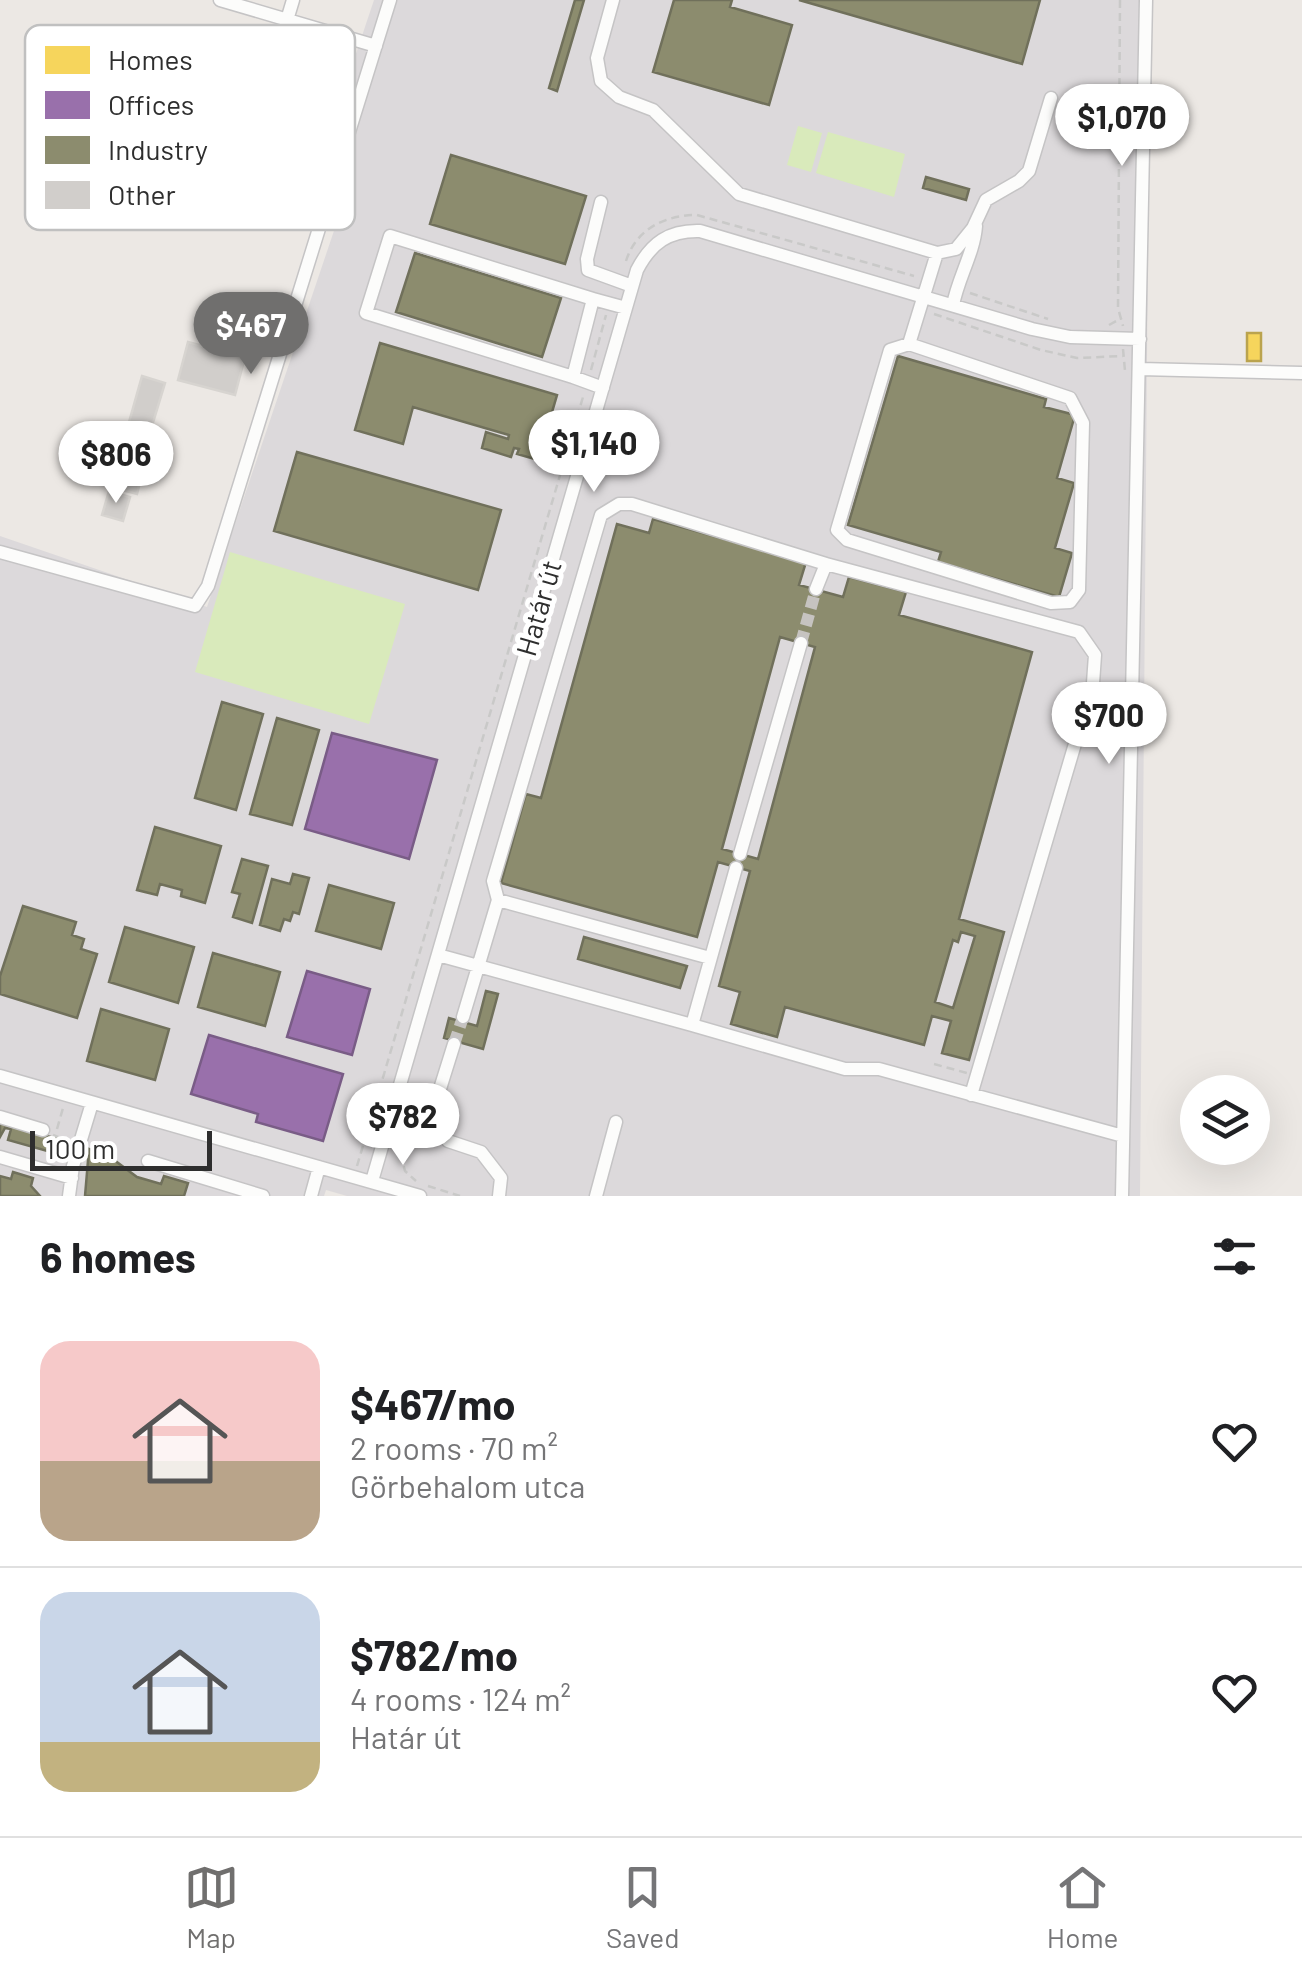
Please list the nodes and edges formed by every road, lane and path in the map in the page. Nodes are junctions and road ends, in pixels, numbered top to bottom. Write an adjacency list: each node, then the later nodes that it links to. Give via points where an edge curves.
1 (220, 0): 7 (street)
2 (293, 0): 7 (street)
3 (390, 0): 10 (street)
4 (613, 0): 16 (street, via 596,58 601,80 618,98 653,110 739,194)
5 (1120, 0): 26 (path, via 1122,318)
6 (1146, 0): 27 (street)
7 (287, 20): 8 (street)
8 (304, 25)
9 (355, 40): 10 (street)
10 (376, 46): 12 (street)
11 (1052, 98): 14 (street, via 1029,172 986,200)
12 (355, 114)
13 (601, 202): 19 (street, via 588,270)
14 (977, 221): 16 (street, via 956,249); 18 (street)
15 (319, 230): 35 (street, via 208,586 195,606)
16 (943, 252): 17 (street); 18 (street)
17 (929, 281): 19 (path, via 680,215 660,221 630,248); 21 (street)
18 (959, 281): 23 (street); 25 (path)
19 (626, 284): 21 (street, Határ út, via 654,245 674,233 700,231); 24 (street, Határ út)
20 (593, 300): 22 (street); 32 (street); 32 (street, via 390,236 366,313)
21 (920, 302): 23 (street, Határ út); 28 (street); 29 (path, via 992,336 1041,350 1076,358)
22 (610, 304): 24 (street); 33 (path)
23 (954, 305): 27 (street, Határ út, via 1070,337)
24 (626, 308): 34 (street, Határ út)
25 (1047, 319)
26 (1106, 327)
27 (1140, 339): 30 (street)
28 (909, 344): 28 (street, via 890,350 837,530 847,540 1052,603 1070,602 1079,590 1083,423 1070,398)
29 (1123, 356)
30 (1140, 368): 31 (street); 53 (street)
31 (1302, 373)
32 (573, 377): 33 (street)
33 (587, 382): 34 (street); 58 (path)
34 (603, 388): 40 (street, Határ út)
35 (0, 552)
36 (826, 564): 37 (street); 39 (street, via 632,504 601,514 494,881); 47 (street, via 1079,632 1095,655 1093,684)
37 (816, 589)
38 (801, 643): 41 (street)
39 (498, 900): 41 (street); 42 (street)
40 (438, 954): 42 (street); 60 (street, Határ út)
41 (710, 958): 44 (street)
42 (478, 966): 43 (street); 44 (street)
43 (463, 1017)
44 (692, 1025): 47 (street, via 846,1069 879,1069)
45 (454, 1044): 66 (street, via 434,1108 438,1127 448,1141 483,1154 501,1178)
46 (0, 1076): 48 (street)
47 (971, 1095): 53 (street)
48 (92, 1103): 57 (street); 59 (street)
49 (64, 1106): 52 (path)
50 (0, 1118): 52 (street)
51 (616, 1122): 67 (street)
52 (49, 1133)
53 (1123, 1136): 68 (street)
54 (397, 1140): 65 (path, via 405,1171 418,1183)
55 (0, 1157): 59 (street)
56 (148, 1161): 62 (street)
57 (319, 1166): 58 (street); 63 (street)
58 (354, 1176): 60 (street)
59 (72, 1178): 61 (street)
60 (372, 1181): 64 (street)
61 (69, 1196)
62 (263, 1196)
63 (311, 1196)
64 (420, 1196)
65 (460, 1196)
66 (500, 1196)
67 (596, 1196)
68 (1122, 1196)

